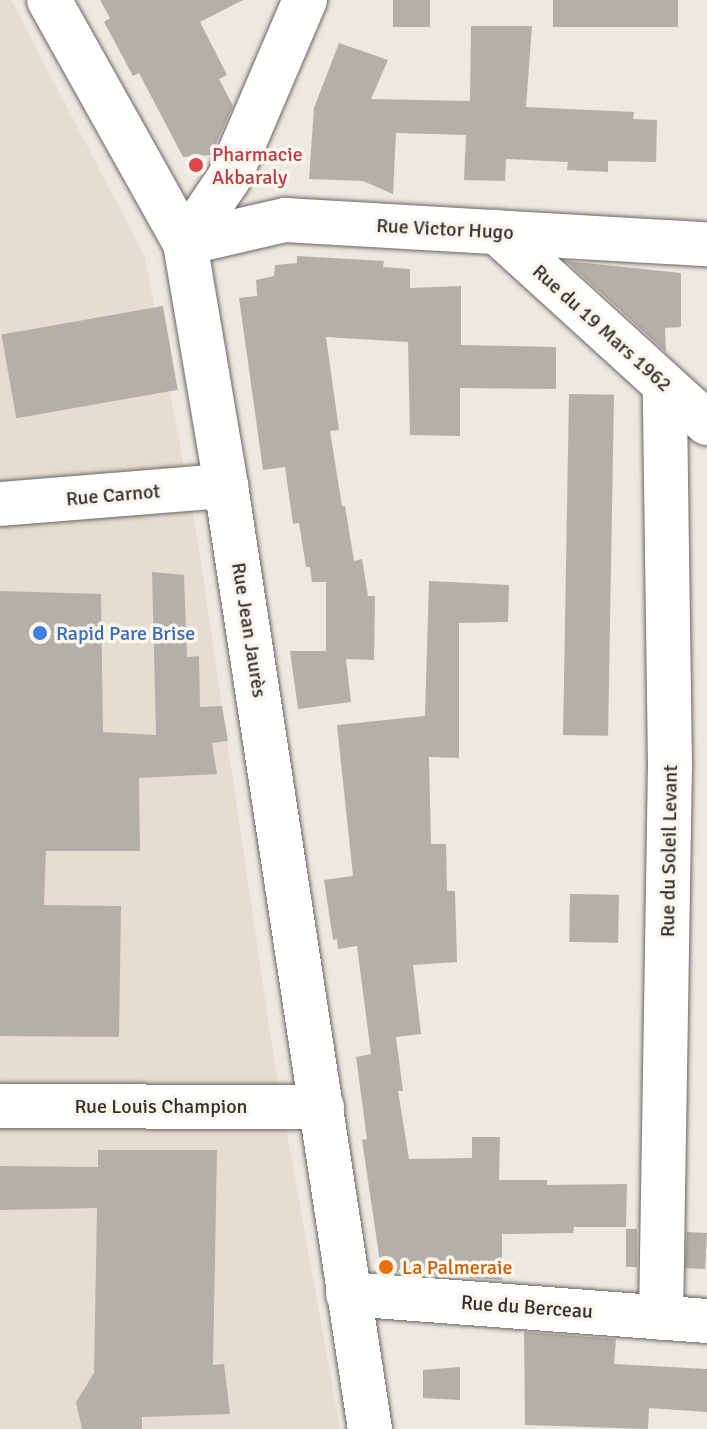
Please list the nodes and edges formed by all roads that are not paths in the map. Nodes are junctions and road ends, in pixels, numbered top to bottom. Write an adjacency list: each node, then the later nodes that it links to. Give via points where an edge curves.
1 (49, 0): 4 (street, Rue Jean Jaurès)
2 (305, 0): 4 (street, via 229,178)
3 (497, 232): 4 (street, Rue Victor Hugo, via 285,220); 5 (street, Rue Victor Hugo); 6 (street, Rue du 19 Mars 1962)
4 (185, 243): 8 (street, Rue Jean Jaurès)
5 (707, 244)
6 (665, 385): 7 (street, Rue du 19 Mars 1962); 13 (street, Rue du Soleil Levant, via 670,766)
7 (707, 423)
8 (226, 486): 9 (street, Rue Carnot); 11 (street, Rue Jean Jaurès)
9 (0, 504)
10 (0, 1106): 11 (street, Rue Louis Champion)
11 (322, 1107): 12 (street, Rue Jean Jaurès)
12 (348, 1294): 13 (street, Rue du Berceau); 15 (street, Rue Jean Jaurès)
13 (661, 1318): 14 (street, Rue du Berceau)
14 (707, 1321)
15 (370, 1429)

